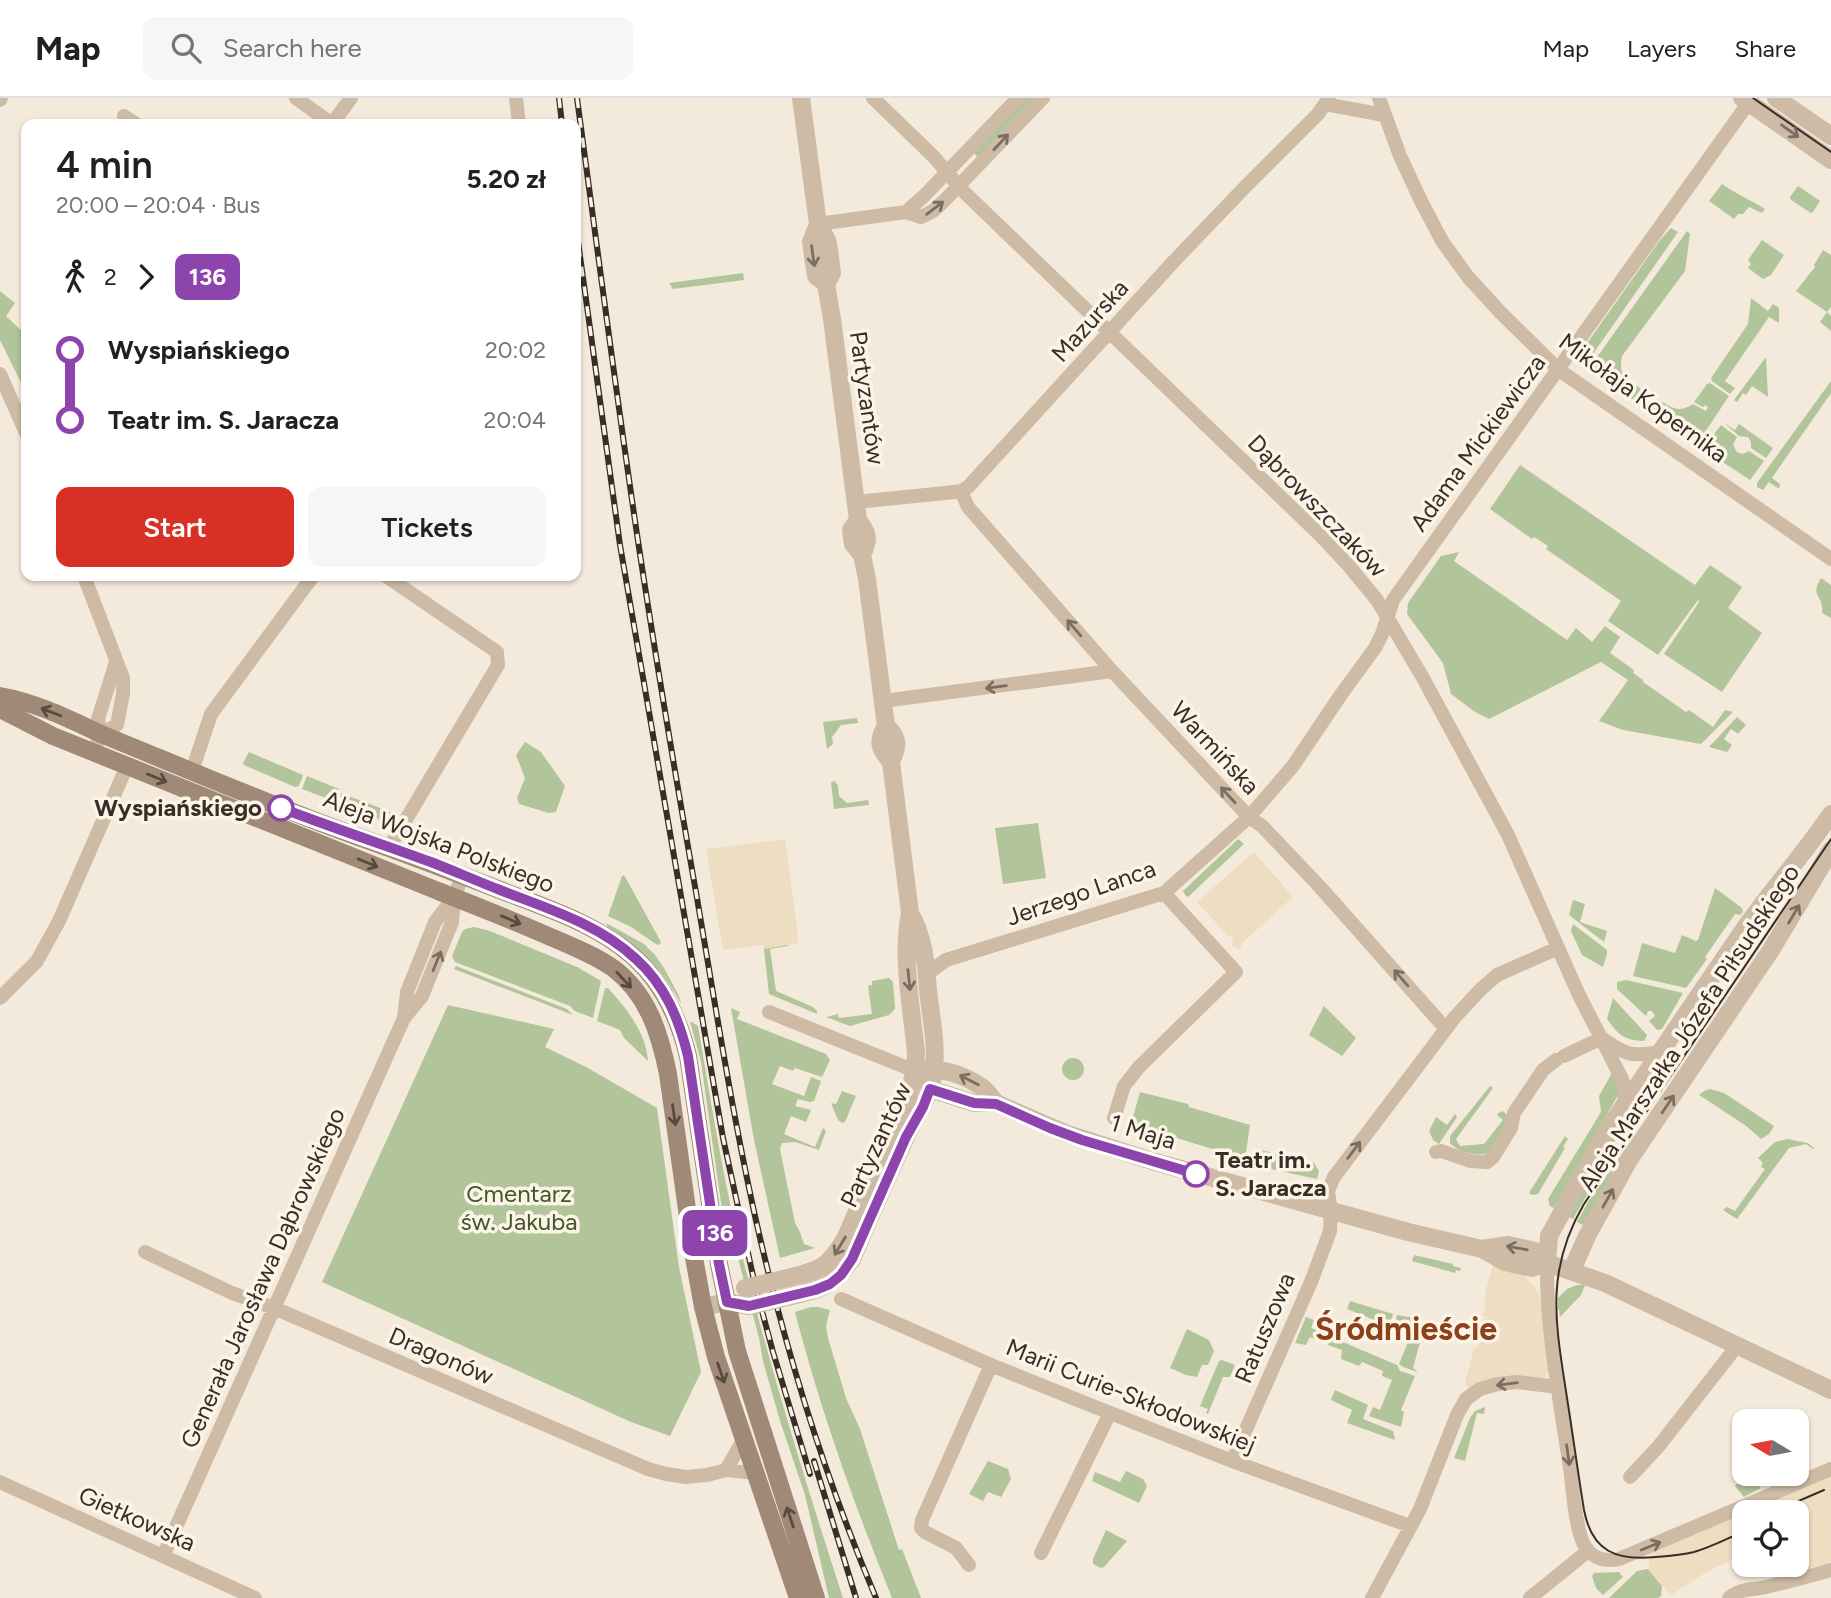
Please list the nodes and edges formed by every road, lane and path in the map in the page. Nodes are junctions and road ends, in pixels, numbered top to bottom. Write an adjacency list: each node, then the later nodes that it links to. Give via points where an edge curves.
1 (296, 98): 13 (street)
2 (351, 98): 14 (street)
3 (516, 98): 15 (street)
4 (801, 98): 21 (street, Partyzantów)
5 (873, 98): 18 (street, Dąbrowszczaków)
6 (1017, 98): 18 (street)
7 (1043, 98): 19 (street, one-way to 7)
8 (1379, 98): 12 (street, Mikołaja Kopernika)
9 (1776, 98): 16 (street)
10 (1747, 100): 17 (street, one-way to 17); 23 (street, Adama Mickiewicza)
11 (1327, 101): 12 (street, Mazurska); 22 (street, Mazurska)
12 (1384, 115): 23 (street, Mikołaja Kopernika, via 1442,241 1500,312)
13 (325, 119)
14 (336, 119)
15 (518, 119)
16 (1831, 136)
17 (1831, 160)
18 (947, 172): 19 (street, Dąbrowszczaków); 20 (street)
19 (959, 186): 20 (street, one-way to 19, via 927,214); 22 (street, Dąbrowszczaków)
20 (906, 212): 21 (street)
21 (818, 224): 27 (street, Partyzantów, via 829,249 832,273 826,284)
22 (1110, 332): 26 (street, Mazurska, via 981,475); 32 (street, Dąbrowszczaków, via 1320,535 1377,600)
23 (1559, 370): 28 (street, Mikołaja Kopernika); 32 (street, Adama Mickiewicza, via 1393,600)
24 (0, 374): 25 (street)
25 (21, 422)
26 (961, 491): 27 (street); 33 (street, Warmińska, one-way to 26, via 968,507)
27 (857, 511): 35 (street, Partyzantów, via 868,544 862,555)
28 (1831, 559)
29 (86, 581): 37 (street, via 116,662 98,719)
30 (309, 581): 40 (street, via 211,713)
31 (393, 581): 43 (street, via 497,652 498,665)
32 (1387, 619): 42 (street, Adama Mickiewicza, via 1375,649 1293,766); 49 (street, Dąbrowszczaków, via 1508,835)
33 (1112, 671): 35 (street, one-way to 35); 42 (street, Warmińska, one-way to 33)
34 (0, 696): 37 (main road, Aleja Wojska Polskiego, one-way to 34)
35 (883, 701): 48 (street, Partyzantów, via 886,726 881,744 891,762)
36 (0, 709): 38 (main road, Aleja Wojska Polskiego)
37 (101, 734): 38 (street); 40 (main road, Aleja Wojska Polskiego)
38 (94, 752): 39 (main road, Aleja Wojska Polskiego)
39 (127, 766): 47 (main road, Aleja Wojska Polskiego, one-way to 47); 53 (street, via 59,921 37,961)
40 (192, 771): 43 (main road, Aleja Wojska Polskiego)
41 (1831, 814): 57 (street, Aleja Marszałka Józefa Piłsudskiego)
42 (1249, 817): 46 (street, Jerzego Lanca); 55 (street, Warmińska, one-way to 42, via 1311,877)
43 (389, 848): 45 (main road, Aleja Wojska Polskiego)
44 (1831, 850): 68 (street, Aleja Marszałka Józefa Piłsudskiego, one-way to 44, via 1629,1160 1771,950)
45 (463, 875): 47 (street, Generała Jarosława Dąbrowskiego); 73 (main road, Aleja Wojska Polskiego, via 561,914 619,945 655,979 668,999 688,1056)
46 (1164, 893): 51 (street, Jerzego Lanca); 63 (street, via 1236,972 1139,1067 1124,1086)
47 (454, 897): 74 (main road, Aleja Wojska Polskiego, one-way to 74, via 592,955 615,970 641,999 655,1024 668,1074); 75 (street, Generała Jarosława Dąbrowskiego, via 435,922 407,992 404,1018)
48 (910, 912): 50 (street, Partyzantów); 59 (street, Partyzantów, one-way to 59, via 907,956)
49 (1558, 947): 55 (street, Ratuszowa, via 1497,975); 56 (street, Dąbrowszczaków)
50 (925, 953): 51 (street); 52 (street, Partyzantów)
51 (946, 960): 52 (street, Jerzego Lanca)
52 (927, 974): 58 (street, Partyzantów)
53 (0, 998)
54 (769, 1012): 59 (street)
55 (1446, 1029): 65 (street, Ratuszowa, one-way to 55, via 1328,1191 1334,1177)
56 (1602, 1038): 57 (street, via 1623,1053); 62 (street, Dąbrowszczaków, via 1622,1079); 64 (street, via 1543,1070 1487,1162)
57 (1660, 1052): 62 (street, Aleja Marszałka Józefa Piłsudskiego)
58 (934, 1069): 59 (street, 1 Maja); 60 (street, Partyzantów); 61 (street, 1 Maja, one-way to 58, via 984,1088 953,1072)
59 (915, 1072): 60 (street); 71 (street, Partyzantów, one-way to 71, bridge, via 835,1255 827,1265)
60 (930, 1089): 61 (street, 1 Maja, via 974,1103); 69 (street, Partyzantów)
61 (996, 1104): 65 (street, 1 Maja, via 1082,1140)
62 (1624, 1104): 67 (street, Aleja Marszałka Józefa Piłsudskiego, via 1549,1236)
63 (1114, 1118)
64 (1436, 1152)
65 (1331, 1210): 67 (street, 1 Maja, via 1482,1249 1508,1245 1535,1251); 82 (street, Ratuszowa, via 1330,1231 1311,1282)
66 (145, 1252): 75 (street, Dragonów)
67 (1548, 1263): 68 (street, 1 Maja); 78 (street)
68 (1572, 1270): 76 (street, 1 Maja)
69 (841, 1275): 70 (street, Partyzantów); 72 (street)
70 (815, 1290): 71 (street, Partyzantów, bridge); 72 (street, Marii Curie-Skłodowskiej)
71 (747, 1297): 73 (street, Partyzantów)
72 (841, 1299): 77 (street, Marii Curie-Skłodowskiej)
73 (727, 1302): 74 (street, Partyzantów); 97 (main road, Aleja Wojska Polskiego, one-way to 73, via 740,1362)
74 (703, 1307): 81 (main road, Aleja Wojska Polskiego, one-way to 81)
75 (274, 1308): 84 (street, Dragonów, via 648,1469 686,1476); 91 (street, Generała Jarosława Dąbrowskiego)
76 (1737, 1346): 79 (street, 1 Maja); 86 (street)
77 (991, 1365): 80 (street, Marii Curie-Skłodowskiej); 92 (street, via 921,1528 956,1548)
78 (1558, 1387): 88 (street, one-way to 88, via 1497,1384 1466,1399); 89 (street, one-way to 89, via 1579,1528)
79 (1831, 1390)
80 (1110, 1413): 82 (street, Marii Curie-Skłodowskiej); 90 (street)
81 (744, 1439): 84 (street); 85 (main road, Aleja Wojska Polskiego)
82 (1232, 1461): 88 (street, Marii Curie-Skłodowskiej)
83 (1831, 1469): 89 (street, one-way to 83, via 1605,1560 1619,1559)
84 (726, 1470): 85 (street, Dragonów)
85 (755, 1474): 96 (main road, Aleja Wojska Polskiego)
86 (1630, 1477)
87 (0, 1482): 91 (street, Gietkowska)
88 (1410, 1526): 98 (street)
89 (1588, 1551): 99 (street)
90 (1041, 1553)
91 (163, 1556): 95 (street, Gietkowska)
92 (970, 1565)
93 (1831, 1570): 94 (street)
94 (1752, 1593): 100 (street)
95 (255, 1598)
96 (798, 1598)
97 (816, 1598)
98 (1372, 1598)
99 (1530, 1598)
100 (1730, 1598)

